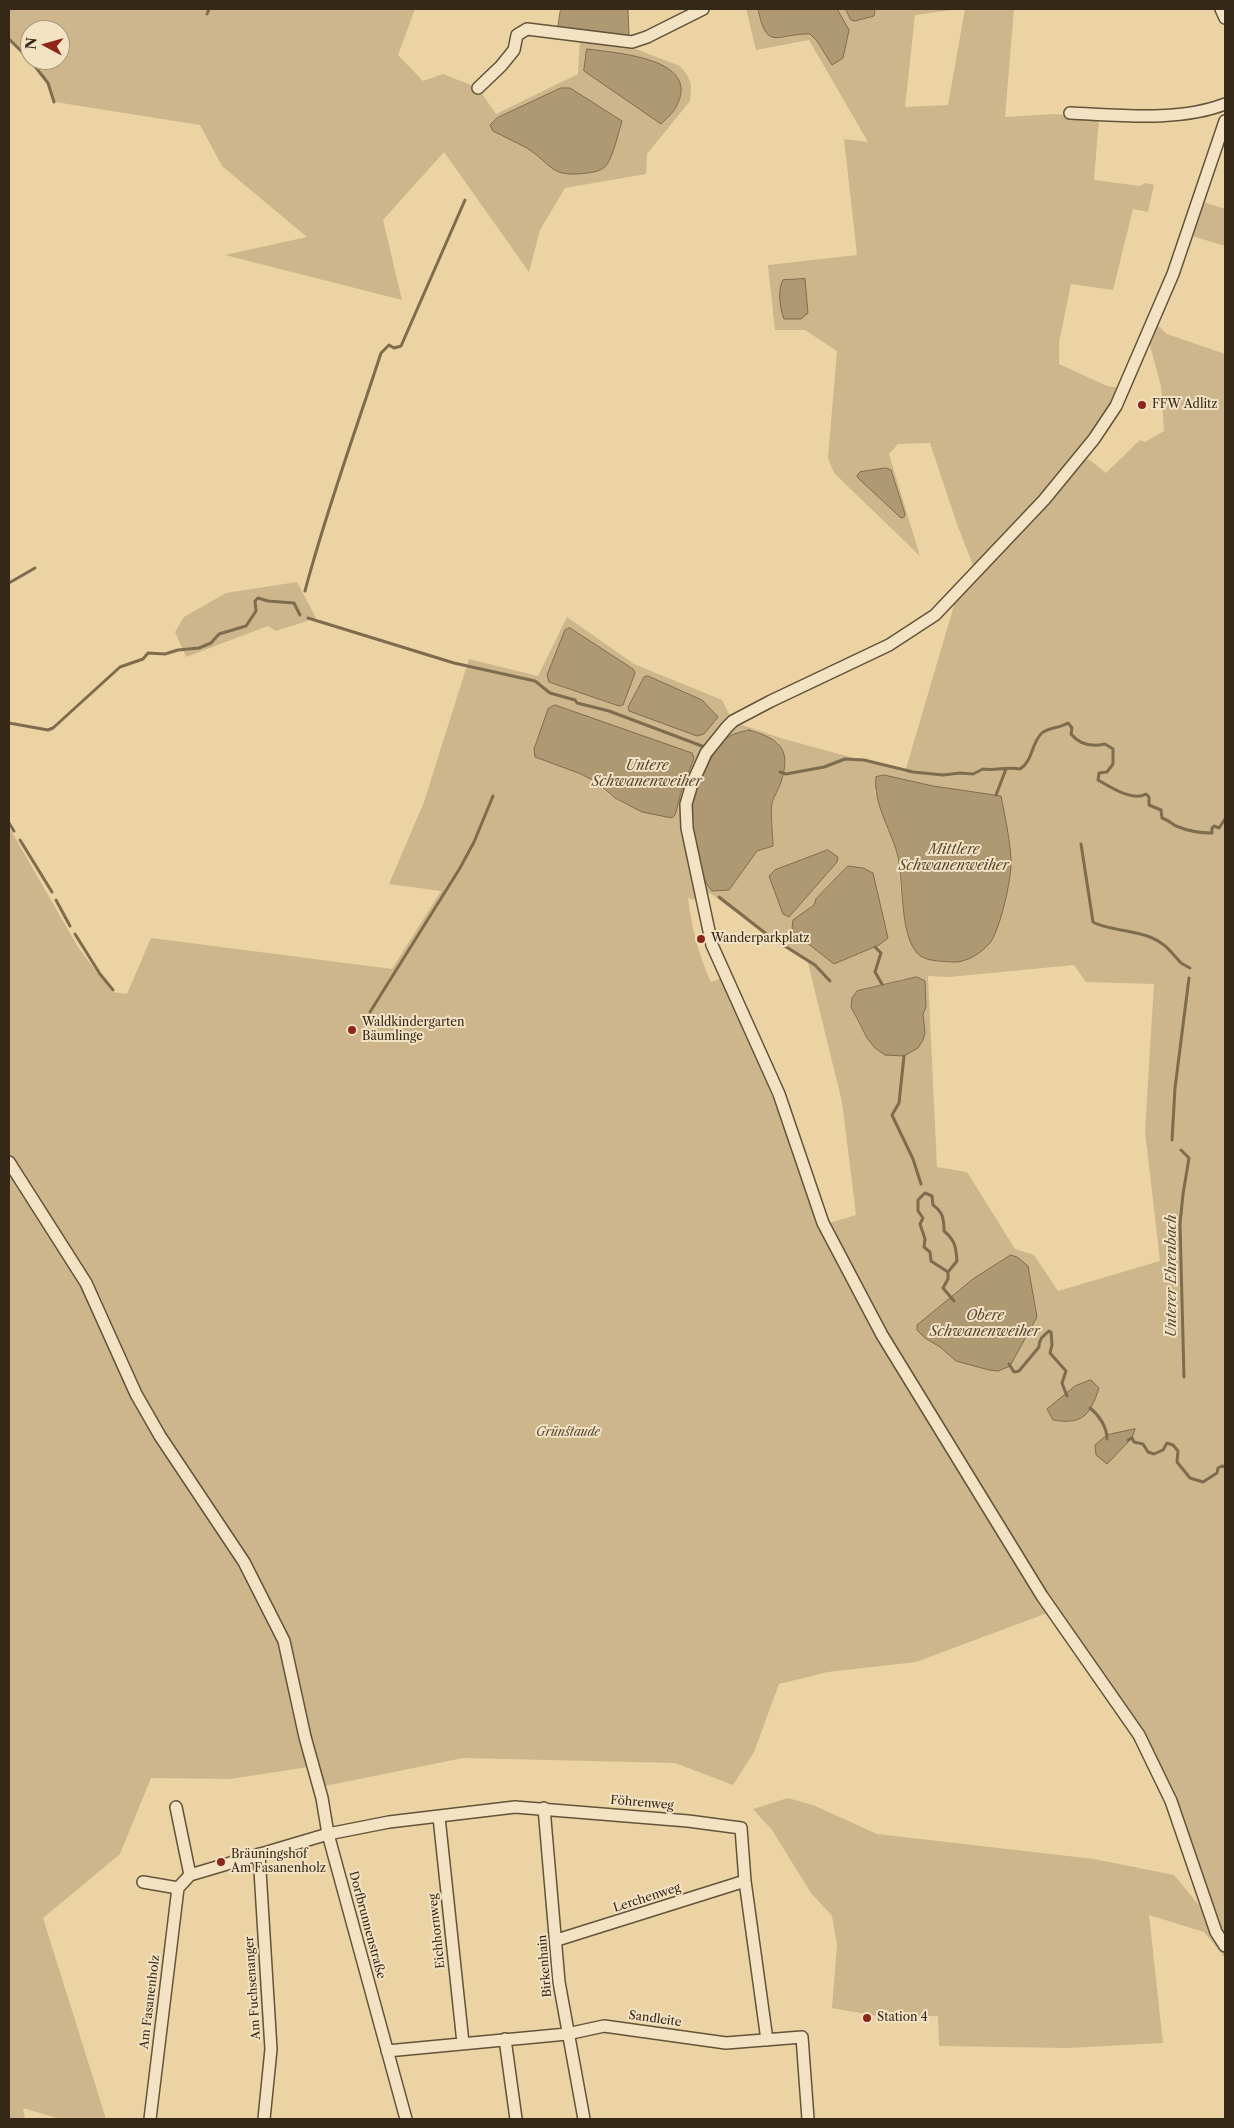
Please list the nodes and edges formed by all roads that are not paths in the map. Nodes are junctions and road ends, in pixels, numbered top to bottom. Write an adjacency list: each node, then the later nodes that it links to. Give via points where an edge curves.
1 (703, 9): 4 (street, via 632,42 527,29 517,35 514,50)
2 (1221, 9): 3 (street)
3 (1225, 18)
4 (478, 88)
5 (1225, 104): 6 (street, via 1205,112 1138,116)
6 (1070, 112)
7 (1225, 121): 19 (street, via 1174,274 1116,406 1094,438 1044,500 935,615 889,645 733,721 712,744 699,766 688,796 686,816 712,945 779,1094 823,1223 882,1335 1042,1596 1139,1734 1171,1801 1216,1932)
8 (9, 1162): 12 (street, Dorfbrunnenstraße, via 86,1283 136,1394 160,1436 244,1562 284,1641)
9 (176, 1807): 14 (street)
10 (544, 1808): 11 (street, Föhrenweg, via 515,1807); 15 (street, Föhrenweg, via 741,1828); 18 (street, Birkenhain)
11 (439, 1816): 12 (street, Föhrenweg); 23 (street, Eichhornweg)
12 (328, 1834): 13 (street); 24 (street, Dorfbrunnenstraße)
13 (259, 1854): 14 (street); 26 (street, Am Fuchsenanger, via 271,2049)
14 (190, 1875): 17 (street)
15 (745, 1881): 18 (street, Lerchenweg); 22 (street, Föhrenweg)
16 (143, 1882): 17 (street)
17 (178, 1888): 25 (street, Am Fasanenholz)
18 (557, 1940): 20 (street, Birkenhain)
19 (1225, 1946)
20 (567, 2034): 21 (street, Sandleite); 22 (street, Sandleite, via 604,2026 726,2043); 29 (street, Birkenhain)
21 (505, 2038): 23 (street, Sandleite); 28 (street)
22 (768, 2040): 30 (street, Sandleite, via 802,2037)
23 (463, 2042): 24 (street, Sandleite)
24 (388, 2051): 27 (street, Dorfbrunnenstraße)
25 (150, 2119)
26 (264, 2119)
27 (406, 2119)
28 (516, 2119)
29 (584, 2119)
30 (808, 2119)

